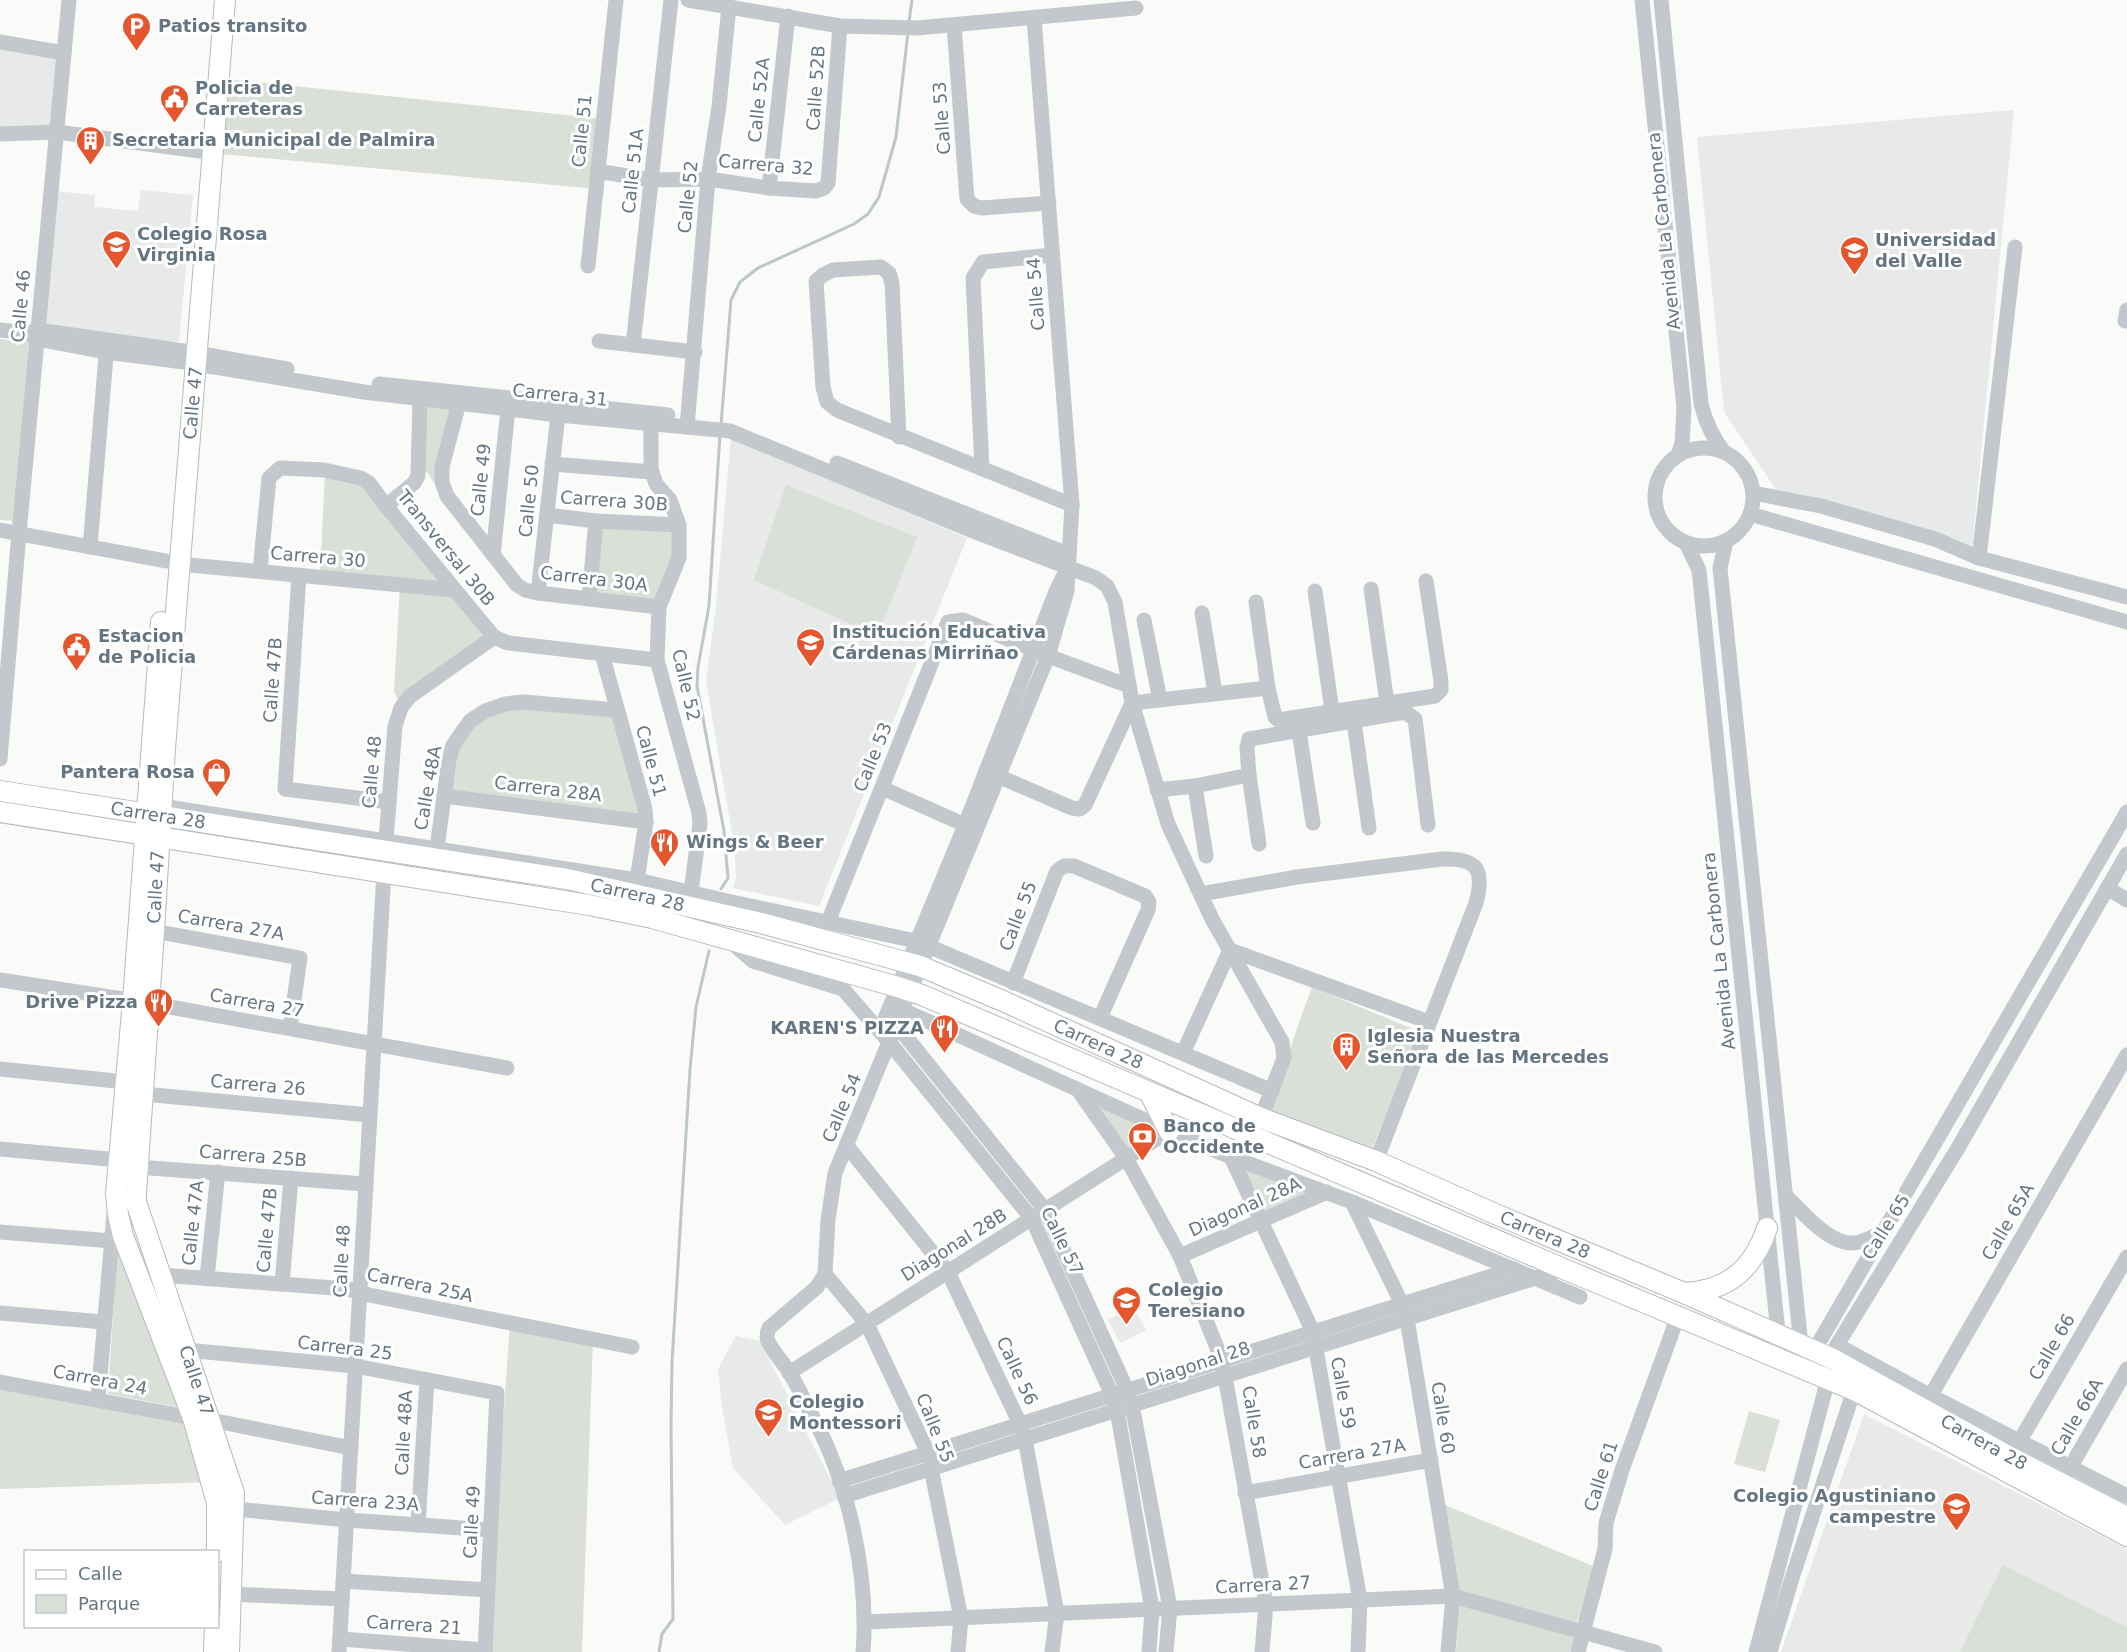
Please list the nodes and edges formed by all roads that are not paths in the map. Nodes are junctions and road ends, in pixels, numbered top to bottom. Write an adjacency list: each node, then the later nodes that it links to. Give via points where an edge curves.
1 (69, 0): 16 (street, Calle 46)
2 (212, 0): 19 (main road, Calle 47)
3 (225, 0): 35 (main road, Calle 47)
4 (616, 0): 20 (street, Calle 51)
5 (671, 0): 22 (street, Calle 51A)
6 (688, 0): 9 (street)
7 (1642, 0): 45 (street, Avenida La Carbonera, via 1684,408)
8 (1661, 0): 44 (street, Avenida La Carbonera, via 1701,405 1710,432)
9 (729, 6): 11 (street); 21 (street, Calle 52)
10 (1136, 8): 12 (street)
11 (788, 16): 14 (street); 23 (street, Calle 52A)
12 (1034, 18): 13 (street); 25 (street, Calle 54)
13 (954, 25): 14 (street); 25 (street, Calle 53, via 967,199 982,208)
14 (840, 26): 24 (street, Calle 52B, via 828,183)
15 (0, 42): 16 (street)
16 (64, 53): 17 (street, Calle 46)
17 (57, 132): 18 (street); 19 (street); 30 (street, Calle 46)
18 (0, 134)
19 (200, 151): 35 (main road, Calle 47)
20 (597, 171): 22 (street, Carrera 32); 28 (street, Calle 51)
21 (708, 179): 22 (street, Carrera 32); 23 (street, Carrera 32); 34 (street, Calle 52)
22 (652, 180): 32 (street, Calle 51A)
23 (769, 188): 24 (street, Carrera 32)
24 (824, 188)
25 (1048, 203): 27 (street, Calle 54)
26 (2014, 247): 62 (street)
27 (1053, 255): 47 (street, via 983,262 973,278); 50 (street, Calle 54)
28 (588, 266)
29 (0, 330): 30 (street, Carrera 31)
30 (34, 334): 33 (street, Carrera 31); 57 (street, Calle 46)
31 (599, 341): 32 (street)
32 (633, 345): 34 (street)
33 (107, 346): 35 (street, Carrera 31); 60 (street)
34 (694, 352): 41 (street, Calle 52)
35 (191, 358): 36 (street, Carrera 31); 64 (main road, Calle 47)
36 (300, 377): 37 (street, Carrera 31, via 364,393); 41 (street, Carrera 31)
37 (420, 399): 38 (street, Carrera 31); 51 (street, via 417,476)
38 (459, 403): 39 (street, Carrera 31); 61 (street, via 442,467 442,482 447,496)
39 (508, 409): 40 (street, Carrera 31); 61 (street, Calle 49)
40 (558, 414): 42 (street, Carrera 31); 46 (street, Calle 50)
41 (688, 422): 42 (street, Carrera 31); 63 (street, Carrera 31, via 729,426)
42 (651, 423): 48 (street, Calle 52)
43 (899, 437): 43 (street, via 889,273 881,267 833,270 816,281 827,402); 47 (street)
44 (1724, 452): 45 (street, via 1701,448); 49 (street, via 1747,472)
45 (1678, 455): 59 (street, via 1661,475 1656,501 1665,526)
46 (552, 464): 48 (street); 53 (street, Calle 50)
47 (982, 470): 50 (street)
48 (652, 472): 55 (street, Calle 52, via 656,484 670,500)
49 (1753, 493): 52 (street); 62 (street, via 1821,506 1935,539)
50 (1072, 505): 63 (street, Calle 54)
51 (386, 506): 65 (street, Transversal 30B, via 361,478 324,470 280,468 269,478); 69 (street, Transversal 30B)
52 (1750, 514): 58 (street); 78 (street)
53 (547, 515): 54 (street, Carrera 30B); 70 (street, Calle 50)
54 (596, 521): 55 (street, Carrera 30B); 73 (street)
55 (679, 525): 75 (street, Calle 52, via 679,558)
56 (0, 530): 57 (street, Carrera 30)
57 (18, 533): 60 (street, Carrera 30); 93 (street, Calle 46)
58 (1726, 541): 59 (street, via 1711,546); 161 (street, via 1720,568)
59 (1686, 543): 165 (street, Avenida La Carbonera, via 1699,570)
60 (90, 548): 64 (street, Carrera 30)
61 (494, 555): 70 (street, via 517,585)
62 (1979, 558): 72 (street)
63 (1068, 561): 80 (street, Calle 54, via 1067,591); 83 (street, Carrera 31, via 1107,586 1115,602)
64 (172, 562): 65 (street, Carrera 30); 104 (main road, Calle 47)
65 (260, 571): 66 (street, Carrera 30)
66 (299, 575): 69 (street, Carrera 30); 101 (street, Calle 47B, via 285,789)
67 (1426, 581): 88 (street, via 1441,690 1435,696)
68 (1371, 589): 88 (street)
69 (454, 590): 79 (street, Transversal 30B)
70 (531, 591): 73 (street, Carrera 30A)
71 (1315, 591): 90 (street)
72 (2127, 597)
73 (589, 599): 75 (street, Carrera 30A)
74 (1256, 602): 84 (street)
75 (659, 607): 82 (street, Calle 52)
76 (1202, 613): 85 (street)
77 (1144, 620): 86 (street)
78 (2127, 622)
79 (494, 637): 81 (street, via 508,643); 101 (street, Calle 48, via 409,697 401,708 395,726)
80 (1042, 653): 83 (street); 94 (street, Calle 54); 97 (street, Calle 53, via 963,620 948,621)
81 (602, 654): 82 (street); 89 (street, Calle 51)
82 (657, 660): 119 (street, Calle 52, via 699,813)
83 (1129, 686): 87 (street)
84 (1268, 687): 85 (street); 90 (street, via 1278,720)
85 (1215, 693): 86 (street)
86 (1160, 700): 87 (street)
87 (1132, 703): 94 (street, via 1080,809); 98 (street)
88 (1387, 703): 90 (street)
89 (617, 710): 100 (street, Calle 48A, via 523,702 485,711 470,722 453,745); 105 (street, Calle 51)
90 (1332, 711)
91 (1354, 722): 92 (street); 107 (street, via 1405,712 1415,719); 109 (street)
92 (1299, 730): 95 (street, via 1249,739); 106 (street)
93 (0, 759)
94 (992, 774): 108 (street, Calle 54)
95 (1249, 775): 96 (street); 111 (street)
96 (1195, 786): 98 (street); 115 (street)
97 (882, 788): 108 (street); 122 (street, Calle 53)
98 (1157, 790): 120 (street, via 1168,824)
99 (0, 791): 104 (main road, Carrera 28)
100 (444, 795): 105 (street, Carrera 28A); 113 (street, Calle 48A)
101 (389, 802): 112 (street, Calle 48)
102 (0, 812): 110 (main road, Carrera 28)
103 (2127, 812): 166 (street, Calle 65)
104 (155, 813): 110 (main road, Calle 47); 112 (main road, Carrera 28); 112 (street, Carrera 28)
105 (646, 822): 117 (street, Calle 51)
106 (1313, 823)
107 (1428, 825)
108 (971, 827): 125 (street, Calle 54)
109 (1369, 828)
110 (151, 836): 116 (main road, Carrera 28); 123 (main road, Calle 47); 131 (main road, Calle 47)
111 (1259, 844)
112 (402, 846): 113 (street, Carrera 28); 127 (main road, Carrera 28, via 630,892)
113 (437, 848): 117 (street, Carrera 28)
114 (2127, 854): 118 (street, Calle 65)
115 (1206, 856)
116 (384, 872): 124 (main road, Carrera 28, via 589,905); 137 (street, Calle 48)
117 (637, 880): 119 (street, Carrera 28)
118 (2107, 888): 121 (street); 197 (street, Calle 65)
119 (691, 892): 122 (street, Carrera 28)
120 (1201, 894): 126 (street); 134 (street, via 1297,877 1442,859 1470,861 1479,873 1480,888)
121 (2127, 900)
122 (828, 922): 125 (street, Carrera 28)
123 (154, 931): 131 (main road, Calle 47); 135 (street, Carrera 27A, via 300,958)
124 (729, 940): 130 (main road, Carrera 28); 136 (street, Calle 57, via 753,961 843,989)
125 (922, 944): 127 (street, Calle 54); 129 (street, Carrera 28)
126 (1230, 950): 134 (street); 138 (street); 144 (street, via 1282,1042 1284,1058)
127 (914, 964): 130 (street, Calle 54); 148 (main road, Carrera 28)
128 (0, 980): 131 (street, Carrera 27)
129 (1013, 983): 133 (street, Carrera 28); 133 (street, Calle 55, via 1057,871 1074,866 1134,891 1149,902)
130 (904, 989): 132 (street, Calle 54); 145 (main road, Carrera 28)
131 (141, 1002): 135 (street, Carrera 27); 142 (main road, Calle 47); 146 (main road, Calle 47)
132 (896, 1016): 136 (street, Calle 54); 143 (street); 163 (street, Calle 57)
133 (1100, 1018): 138 (street, Carrera 28)
134 (1429, 1022): 154 (street)
135 (290, 1028): 137 (street, Carrera 27)
136 (885, 1038): 150 (street, Calle 54); 163 (street, Calle 57)
137 (373, 1043): 140 (street, Carrera 27); 147 (street, Calle 48)
138 (1183, 1053): 144 (street, Carrera 28)
139 (2127, 1055): 208 (street, Calle 65A)
140 (507, 1068)
141 (0, 1069): 142 (street)
142 (125, 1082): 155 (main road, Calle 47)
143 (1078, 1091): 149 (street); 153 (street, Calle 58)
144 (1272, 1091): 148 (street)
145 (1149, 1092): 149 (main road); 172 (main road, Carrera 28)
146 (143, 1094): 147 (street, Carrera 26); 155 (main road, Calle 47)
147 (369, 1115): 158 (street, Calle 48)
148 (1261, 1118): 154 (main road, Carrera 28)
149 (1169, 1131): 152 (street); 153 (street, Diagonal 28B)
150 (847, 1146): 173 (street, Calle 56); 174 (street, Calle 54, via 835,1173)
151 (0, 1149): 155 (street, Carrera 25B)
152 (1231, 1157): 159 (street); 164 (street, Calle 59)
153 (1126, 1158): 163 (street, Diagonal 28B); 169 (street, Calle 58)
154 (1376, 1161): 180 (main road, Carrera 28)
155 (128, 1163): 156 (street, Carrera 25B); 160 (main road, Calle 47); 175 (main road, Calle 47, via 136,1202)
156 (218, 1172): 157 (street, Carrera 25B); 176 (street, Calle 47A)
157 (291, 1178): 158 (street, Carrera 25B); 178 (street, Calle 47B)
158 (365, 1184): 179 (street, Calle 48)
159 (1327, 1192): 162 (street); 164 (street, Diagonal 28A)
160 (116, 1194): 168 (street, Calle 47); 211 (main road, Calle 47, via 123,1236)
161 (1786, 1196): 166 (street, via 1825,1232 1845,1243 1866,1240); 193 (street)
162 (1352, 1202): 171 (street); 183 (street, Calle 60)
163 (1038, 1214): 173 (street, Diagonal 28B); 205 (street, Calle 57)
164 (1262, 1221): 169 (street, Diagonal 28A); 188 (street, Calle 59)
165 (1767, 1228): 180 (main road, via 1758,1252 1732,1279 1709,1290); 190 (street, Avenida La Carbonera)
166 (1884, 1231): 193 (street, Calle 65)
167 (0, 1232): 168 (street)
168 (112, 1241): 186 (street, Calle 47)
169 (1180, 1257): 196 (street, Calle 58)
170 (2127, 1257): 215 (street, Calle 66)
171 (1514, 1269): 177 (street); 183 (street, Diagonal 28)
172 (1564, 1269): 177 (street, Diagonal 28); 182 (main road, Carrera 28)
173 (948, 1272): 187 (street, Diagonal 28B); 212 (street, Calle 56)
174 (825, 1274): 187 (street, Calle 55); 200 (street, via 817,1287 769,1328 768,1341)
175 (161, 1275): 176 (street, Carrera 25A); 194 (main road, Calle 47)
176 (207, 1278): 178 (street, Carrera 25A)
177 (1537, 1278): 181 (street); 183 (street, Diagonal 28)
178 (282, 1284): 179 (street, Carrera 25A)
179 (359, 1292): 191 (street, Carrera 25A); 198 (street, Calle 48)
180 (1684, 1293): 190 (main road, Carrera 28)
181 (1580, 1297)
182 (1655, 1307): 185 (main road, Carrera 28); 189 (street)
183 (1405, 1311): 188 (street, Diagonal 28); 192 (street, Diagonal 28); 217 (street, Calle 60)
184 (0, 1313): 186 (street)
185 (1678, 1316): 189 (street, Calle 61); 195 (main road, Carrera 28)
186 (104, 1322): 207 (street, Calle 47)
187 (867, 1324): 200 (street, Diagonal 28B); 216 (street, Calle 55)
188 (1313, 1332): 192 (street, Calle 59); 196 (street, Diagonal 28)
189 (1671, 1335): 245 (street, Calle 61, via 1606,1523 1602,1557)
190 (1778, 1336): 193 (main road, Carrera 28); 195 (street, Avenida La Carbonera)
191 (632, 1347)
192 (1315, 1348): 201 (street, Diagonal 28); 220 (street, Calle 59)
193 (1807, 1348): 197 (main road, Carrera 28)
194 (186, 1350): 198 (street, Carrera 25); 211 (main road, Calle 47)
195 (1780, 1358): 197 (main road, Carrera 28)
196 (1222, 1360): 201 (street, Calle 58); 205 (street, Diagonal 28)
197 (1833, 1361): 203 (main road, Carrera 28); 208 (street); 260 (street, Calle 65)
198 (355, 1366): 202 (street, Carrera 25); 214 (street, Calle 48)
199 (2127, 1369): 219 (street, Calle 66A)
200 (789, 1373): 221 (street, via 817,1424)
201 (1226, 1376): 209 (street, Diagonal 28); 222 (street, Calle 58)
202 (426, 1380): 206 (street, Carrera 25); 228 (street, Calle 48A)
203 (1857, 1381): 208 (main road, Carrera 28); 230 (main road, Carrera 28, via 2055,1499); 261 (street)
204 (0, 1382): 207 (street, Carrera 24)
205 (1120, 1392): 209 (street, Calle 57); 210 (street, Calle 57); 212 (street, Diagonal 28)
206 (497, 1393): 229 (street, Calle 49)
207 (98, 1399): 211 (street, Carrera 24)
208 (1927, 1402): 215 (main road, Carrera 28)
209 (1132, 1406): 210 (street, Diagonal 28); 239 (street, Calle 57)
210 (1117, 1410): 213 (street, Diagonal 28); 240 (street, Calle 57)
211 (202, 1419): 214 (street, Carrera 24); 225 (main road, Calle 47, via 231,1477); 231 (main road, Calle 47, via 217,1503)
212 (1020, 1424): 213 (street, Calle 56); 216 (street, Diagonal 28)
213 (1025, 1439): 218 (street, Diagonal 28); 241 (street, Calle 56)
214 (351, 1448): 227 (street, Calle 48)
215 (2015, 1449): 219 (main road, Carrera 28)
216 (928, 1453): 218 (street, Calle 55); 221 (street, Diagonal 28)
217 (1431, 1460): 220 (street, Carrera 27A); 234 (street, Calle 60)
218 (932, 1468): 223 (street, Diagonal 28); 242 (street, Calle 55)
219 (2066, 1475): 224 (street); 226 (main road, Carrera 28)
220 (1339, 1476): 222 (street, Carrera 27A); 236 (street, Calle 59)
221 (839, 1480): 223 (street)
222 (1245, 1493): 238 (street, Calle 58)
223 (844, 1496): 243 (street, via 858,1559)
224 (2127, 1496)
225 (235, 1509): 227 (street, Carrera 23A); 237 (main road, Calle 47)
226 (2127, 1517)
227 (346, 1520): 228 (street, Carrera 23A); 232 (street, Calle 48)
228 (418, 1525): 229 (street, Carrera 23A)
229 (491, 1530): 233 (street, Calle 49)
230 (2127, 1536)
231 (217, 1550)
232 (343, 1581): 233 (street); 235 (street, Calle 48)
233 (488, 1590): 247 (street, Calle 49)
234 (1453, 1596): 236 (street, Carrera 27); 245 (street, Carrera 27); 257 (street, Calle 60)
235 (342, 1599): 237 (street); 246 (street, Calle 48)
236 (1360, 1600): 238 (street, Carrera 27); 256 (street, Calle 59)
237 (227, 1602): 249 (main road, Calle 47)
238 (1266, 1604): 239 (street, Carrera 27); 255 (street, Calle 58)
239 (1170, 1608): 240 (street, Carrera 27); 254 (street, Calle 57)
240 (1152, 1609): 241 (street, Carrera 27); 253 (street, Calle 57)
241 (1057, 1613): 242 (street, Carrera 27); 252 (street, Calle 56)
242 (961, 1618): 243 (street, Carrera 27); 251 (street, Calle 55)
243 (865, 1622): 250 (street)
244 (215, 1628): 248 (main road)
245 (1583, 1632): 258 (street, Calle 61); 259 (street, Carrera 27)
246 (339, 1646): 247 (street, Carrera 21)
247 (485, 1651)
248 (214, 1652)
249 (229, 1652)
250 (863, 1652)
251 (958, 1652)
252 (1053, 1652)
253 (1149, 1652)
254 (1167, 1652)
255 (1262, 1652)
256 (1358, 1652)
257 (1448, 1652)
258 (1578, 1652)
259 (1655, 1652)
260 (1756, 1652)
261 (1770, 1652)

